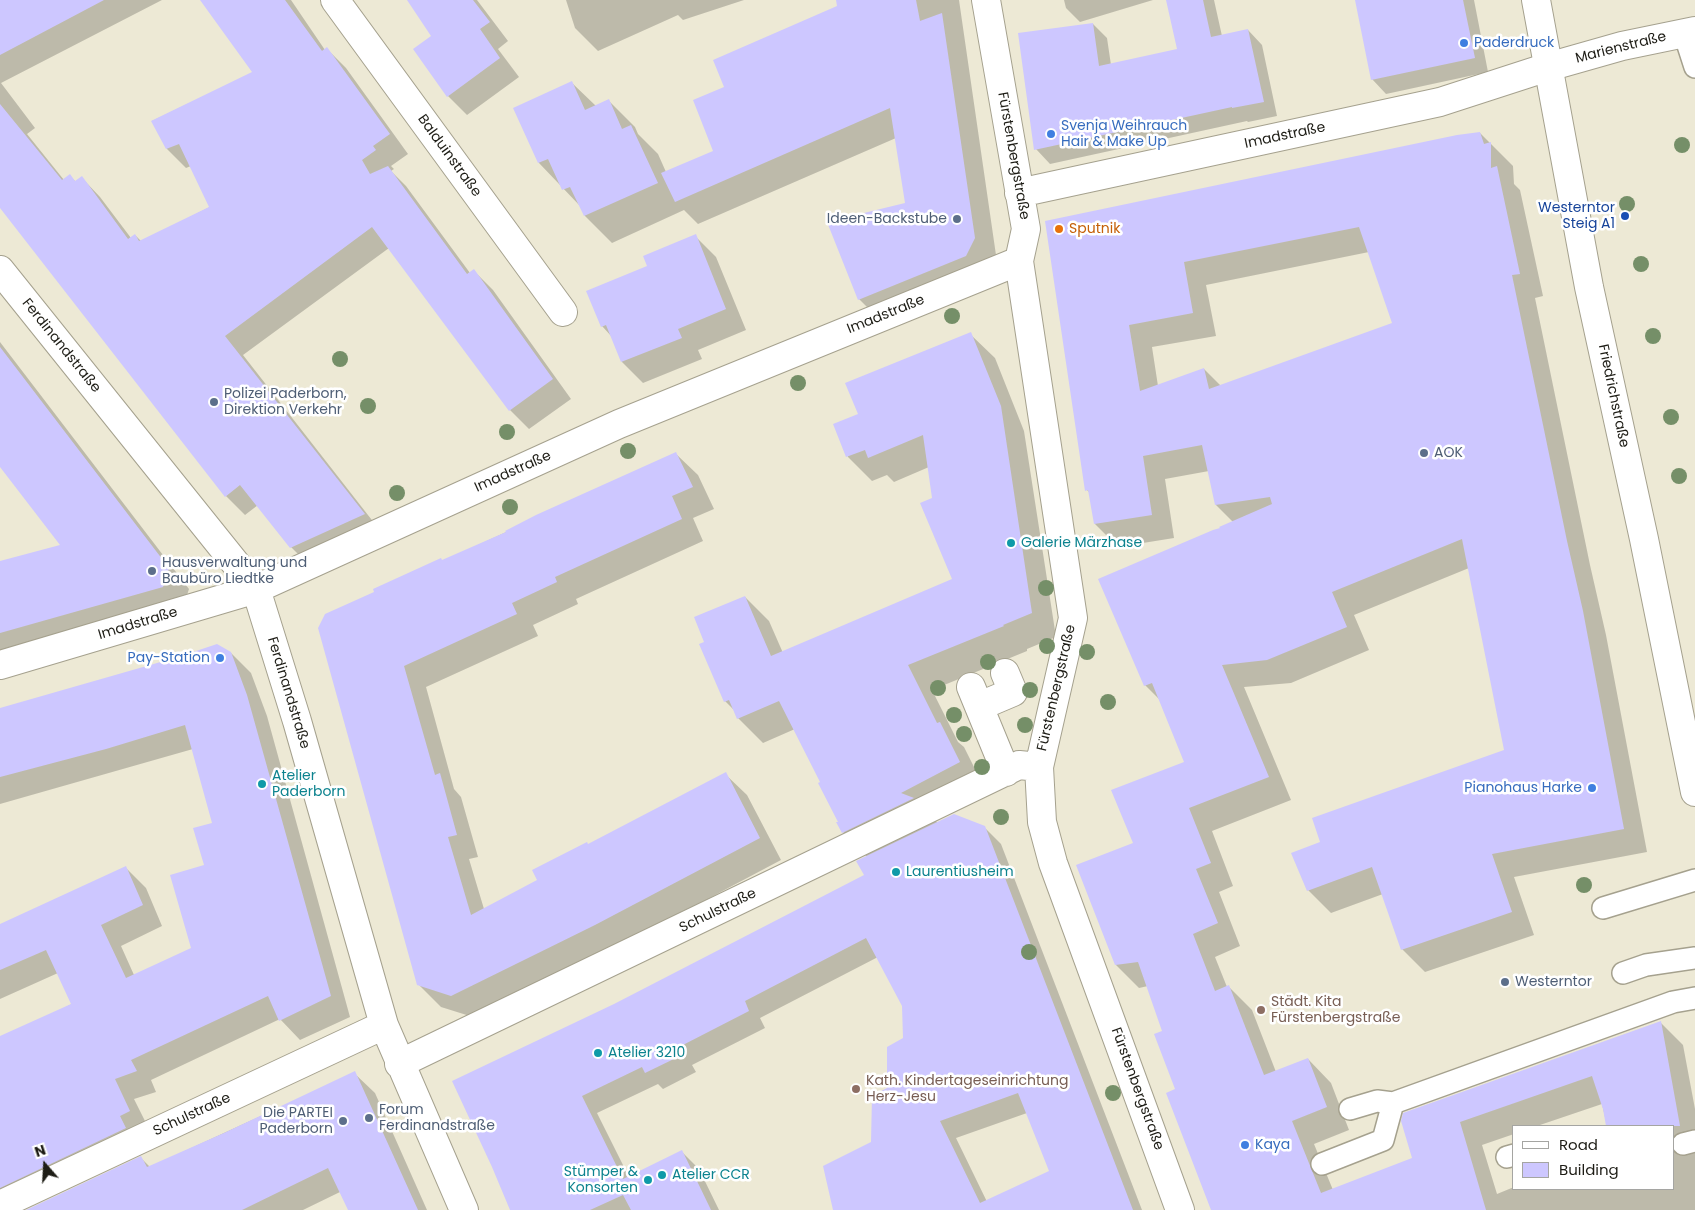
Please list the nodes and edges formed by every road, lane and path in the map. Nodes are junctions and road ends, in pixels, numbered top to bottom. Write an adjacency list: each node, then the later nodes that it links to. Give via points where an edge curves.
1 (335, 0): 10 (street, Balduinstraße)
2 (986, 0): 7 (street, Fürstenbergstraße)
3 (1536, 0): 5 (street, Friedrichstraße)
4 (1690, 32): 5 (street, Marienstraße, via 1622,46); 6 (lane)
5 (1548, 67): 7 (street, Imadstraße, via 1440,102); 16 (street, Friedrichstraße, via 1589,287)
6 (1695, 68)
7 (1019, 194): 8 (street, Fürstenbergstraße, via 1026,229)
8 (1019, 261): 11 (street, Imadstraße, via 619,424); 14 (street, Fürstenbergstraße, via 1073,618)
9 (0, 270): 11 (street, Ferdinandstraße)
10 (563, 312)
11 (256, 589): 12 (street, Imadstraße); 22 (street, Ferdinandstraße)
12 (0, 665)
13 (1005, 673): 15 (street, via 1013,692 976,696)
14 (1039, 767): 15 (street, Schulstraße, via 1019,766); 29 (street, Fürstenbergstraße, via 1042,822 1053,863)
15 (1006, 772): 23 (street, Schulstraße)
16 (1695, 792)
17 (1695, 880): 18 (lane)
18 (1603, 908)
19 (1695, 958): 20 (lane, via 1646,965)
20 (1623, 973)
21 (1695, 998): 24 (lane, via 1664,1006)
22 (384, 1025): 23 (street, Ferdinandstraße); 27 (street, Schulstraße)
23 (400, 1064): 28 (street, Ferdinandstraße)
24 (1393, 1103): 25 (lane, via 1377,1101); 26 (lane, via 1382,1140)
25 (1350, 1110)
26 (1322, 1164)
27 (0, 1205)
28 (464, 1210)
29 (1180, 1210)

